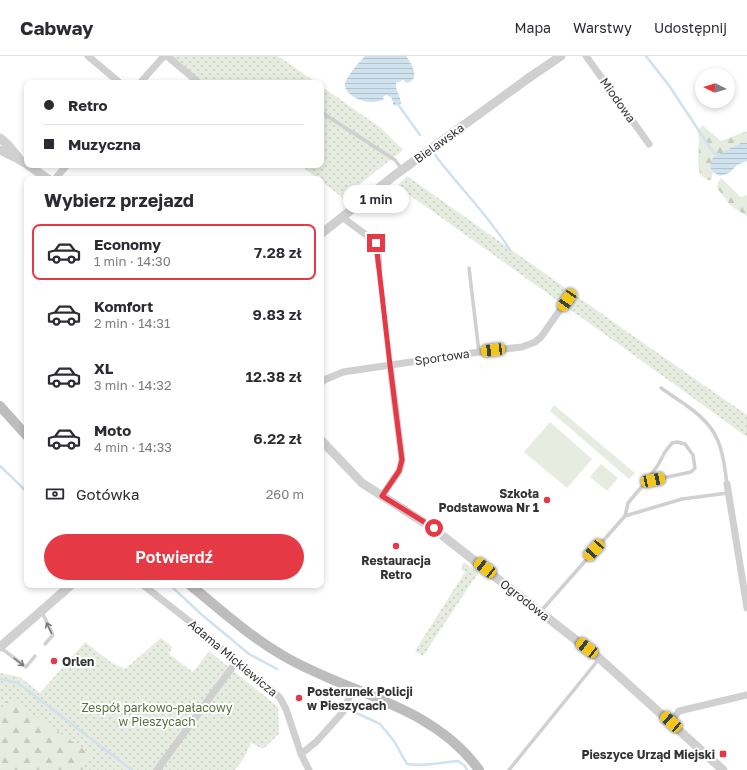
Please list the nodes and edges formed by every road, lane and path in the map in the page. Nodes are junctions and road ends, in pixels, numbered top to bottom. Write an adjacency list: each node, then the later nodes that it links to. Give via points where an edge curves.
1 (88, 56): 5 (street)
2 (166, 56): 6 (street); 7 (street)
3 (560, 56): 16 (street, Bielawska)
4 (586, 56): 10 (street, Miodowa)
5 (116, 80)
6 (143, 80)
7 (195, 80)
8 (324, 114): 16 (lane, via 395,160)
9 (0, 138): 12 (street)
10 (649, 144)
11 (0, 150): 13 (street)
12 (24, 162)
13 (24, 162)
14 (32, 168): 17 (street)
15 (64, 168): 18 (street)
16 (402, 169): 19 (street, Bielawska)
17 (44, 176)
18 (58, 176)
19 (342, 217): 20 (street, Bielawska); 21 (street, via 376,243)
20 (324, 232)
21 (379, 266): 25 (lane)
22 (469, 268): 24 (lane)
23 (567, 300): 24 (street, Sportowa, via 535,342 522,347)
24 (479, 352): 25 (street, Sportowa)
25 (390, 365): 26 (street, Sportowa, via 343,372); 34 (street, via 402,460 399,471)
26 (324, 380)
27 (662, 388): 32 (lane, via 703,419 711,429 718,441)
28 (0, 406): 29 (main road)
29 (24, 433)
30 (324, 443): 34 (street, Ogrodowa, via 362,483)
31 (644, 484): 31 (lane, via 691,472 695,468 693,454 685,444 672,443); 35 (lane, via 628,504)
32 (727, 484): 33 (street)
33 (728, 493): 35 (lane, via 682,499); 39 (street)
34 (382, 496): 41 (street, Ogrodowa, via 434,528)
35 (625, 516): 41 (lane)
36 (68, 588): 40 (street)
37 (147, 588): 46 (street, Adama Mickiewicza)
38 (194, 588): 47 (main road, via 256,638 282,655)
39 (747, 608)
40 (41, 611): 42 (lane, one-way to 40, via 52,635); 43 (street)
41 (540, 612): 45 (street, Ogrodowa)
42 (45, 644)
43 (0, 647): 44 (lane, one-way to 44, via 26,667)
44 (35, 656)
45 (599, 658): 49 (street, Ogrodowa); 54 (lane)
46 (236, 662): 50 (street, Adama Mickiewicza, via 280,698); 51 (street)
47 (353, 688): 50 (street, via 343,712 316,742); 53 (main road, via 425,721 460,748)
48 (747, 695): 49 (street, via 679,711)
49 (671, 722): 55 (street, Ogrodowa)
50 (301, 754): 52 (street, Adama Mickiewicza)
51 (157, 770)
52 (309, 770)
53 (479, 770)
54 (509, 770)
55 (723, 770)

